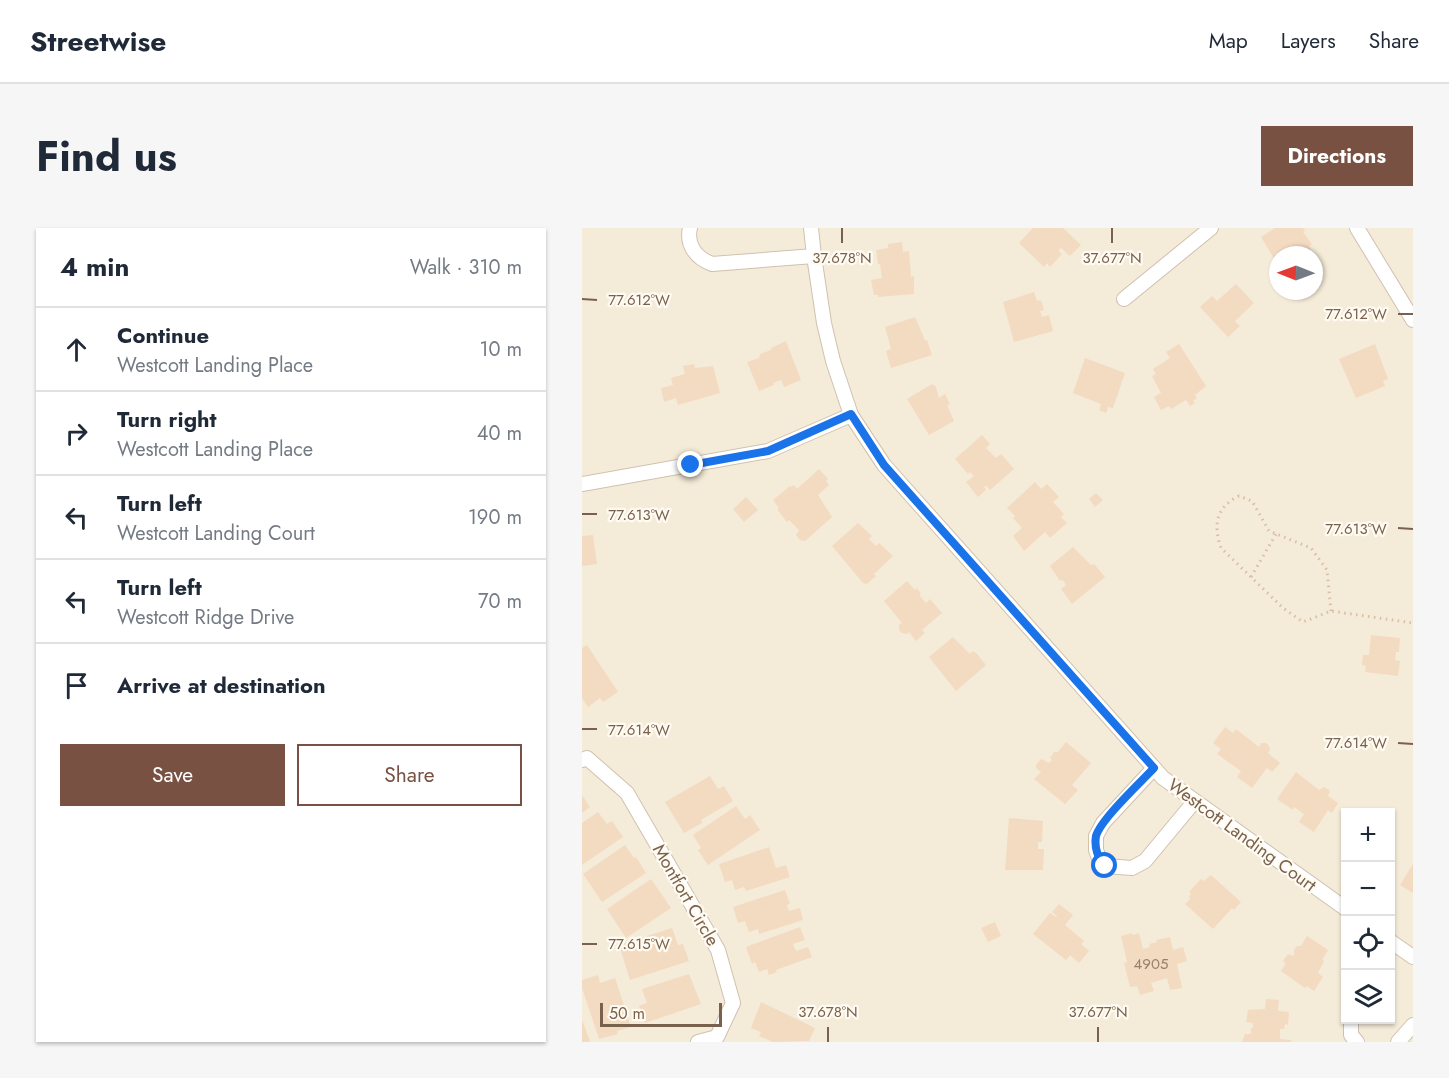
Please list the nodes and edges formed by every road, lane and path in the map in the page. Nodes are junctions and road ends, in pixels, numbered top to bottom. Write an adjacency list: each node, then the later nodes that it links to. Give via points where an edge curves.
1 (690, 228): 5 (street, via 692,249 712,264)
2 (811, 228): 5 (street, Westcott Landing Court)
3 (1211, 228): 6 (street)
4 (1357, 228): 7 (street)
5 (814, 256): 8 (street, Westcott Landing Court, via 824,323)
6 (1124, 299)
7 (1413, 320)
8 (851, 414): 9 (street, via 768,451); 15 (street, Westcott Landing Court, via 884,465)
9 (582, 484)
10 (1276, 534): 11 (path); 11 (path, via 1269,531 1252,501 1239,496 1226,502 1219,514 1217,536 1221,548); 12 (path, via 1311,548 1327,570)
11 (1251, 577): 12 (path, via 1283,609 1303,621)
12 (1331, 611): 13 (path)
13 (1413, 622)
14 (582, 760): 22 (street, Montfort Circle, via 587,758 627,793 718,950 733,1003 717,1037)
15 (1154, 768): 16 (street, Westcott Landing Court); 16 (street, via 1103,823 1096,836 1096,850 1105,866 1132,868 1145,861)
16 (1194, 802): 17 (street, Westcott Landing Court)
17 (1341, 905)
18 (1395, 949): 19 (street)
19 (1413, 957)
20 (1351, 1024): 23 (street, via 1351,1035)
21 (1413, 1025): 24 (street)
22 (698, 1042)
23 (1357, 1042)
24 (1398, 1042)

